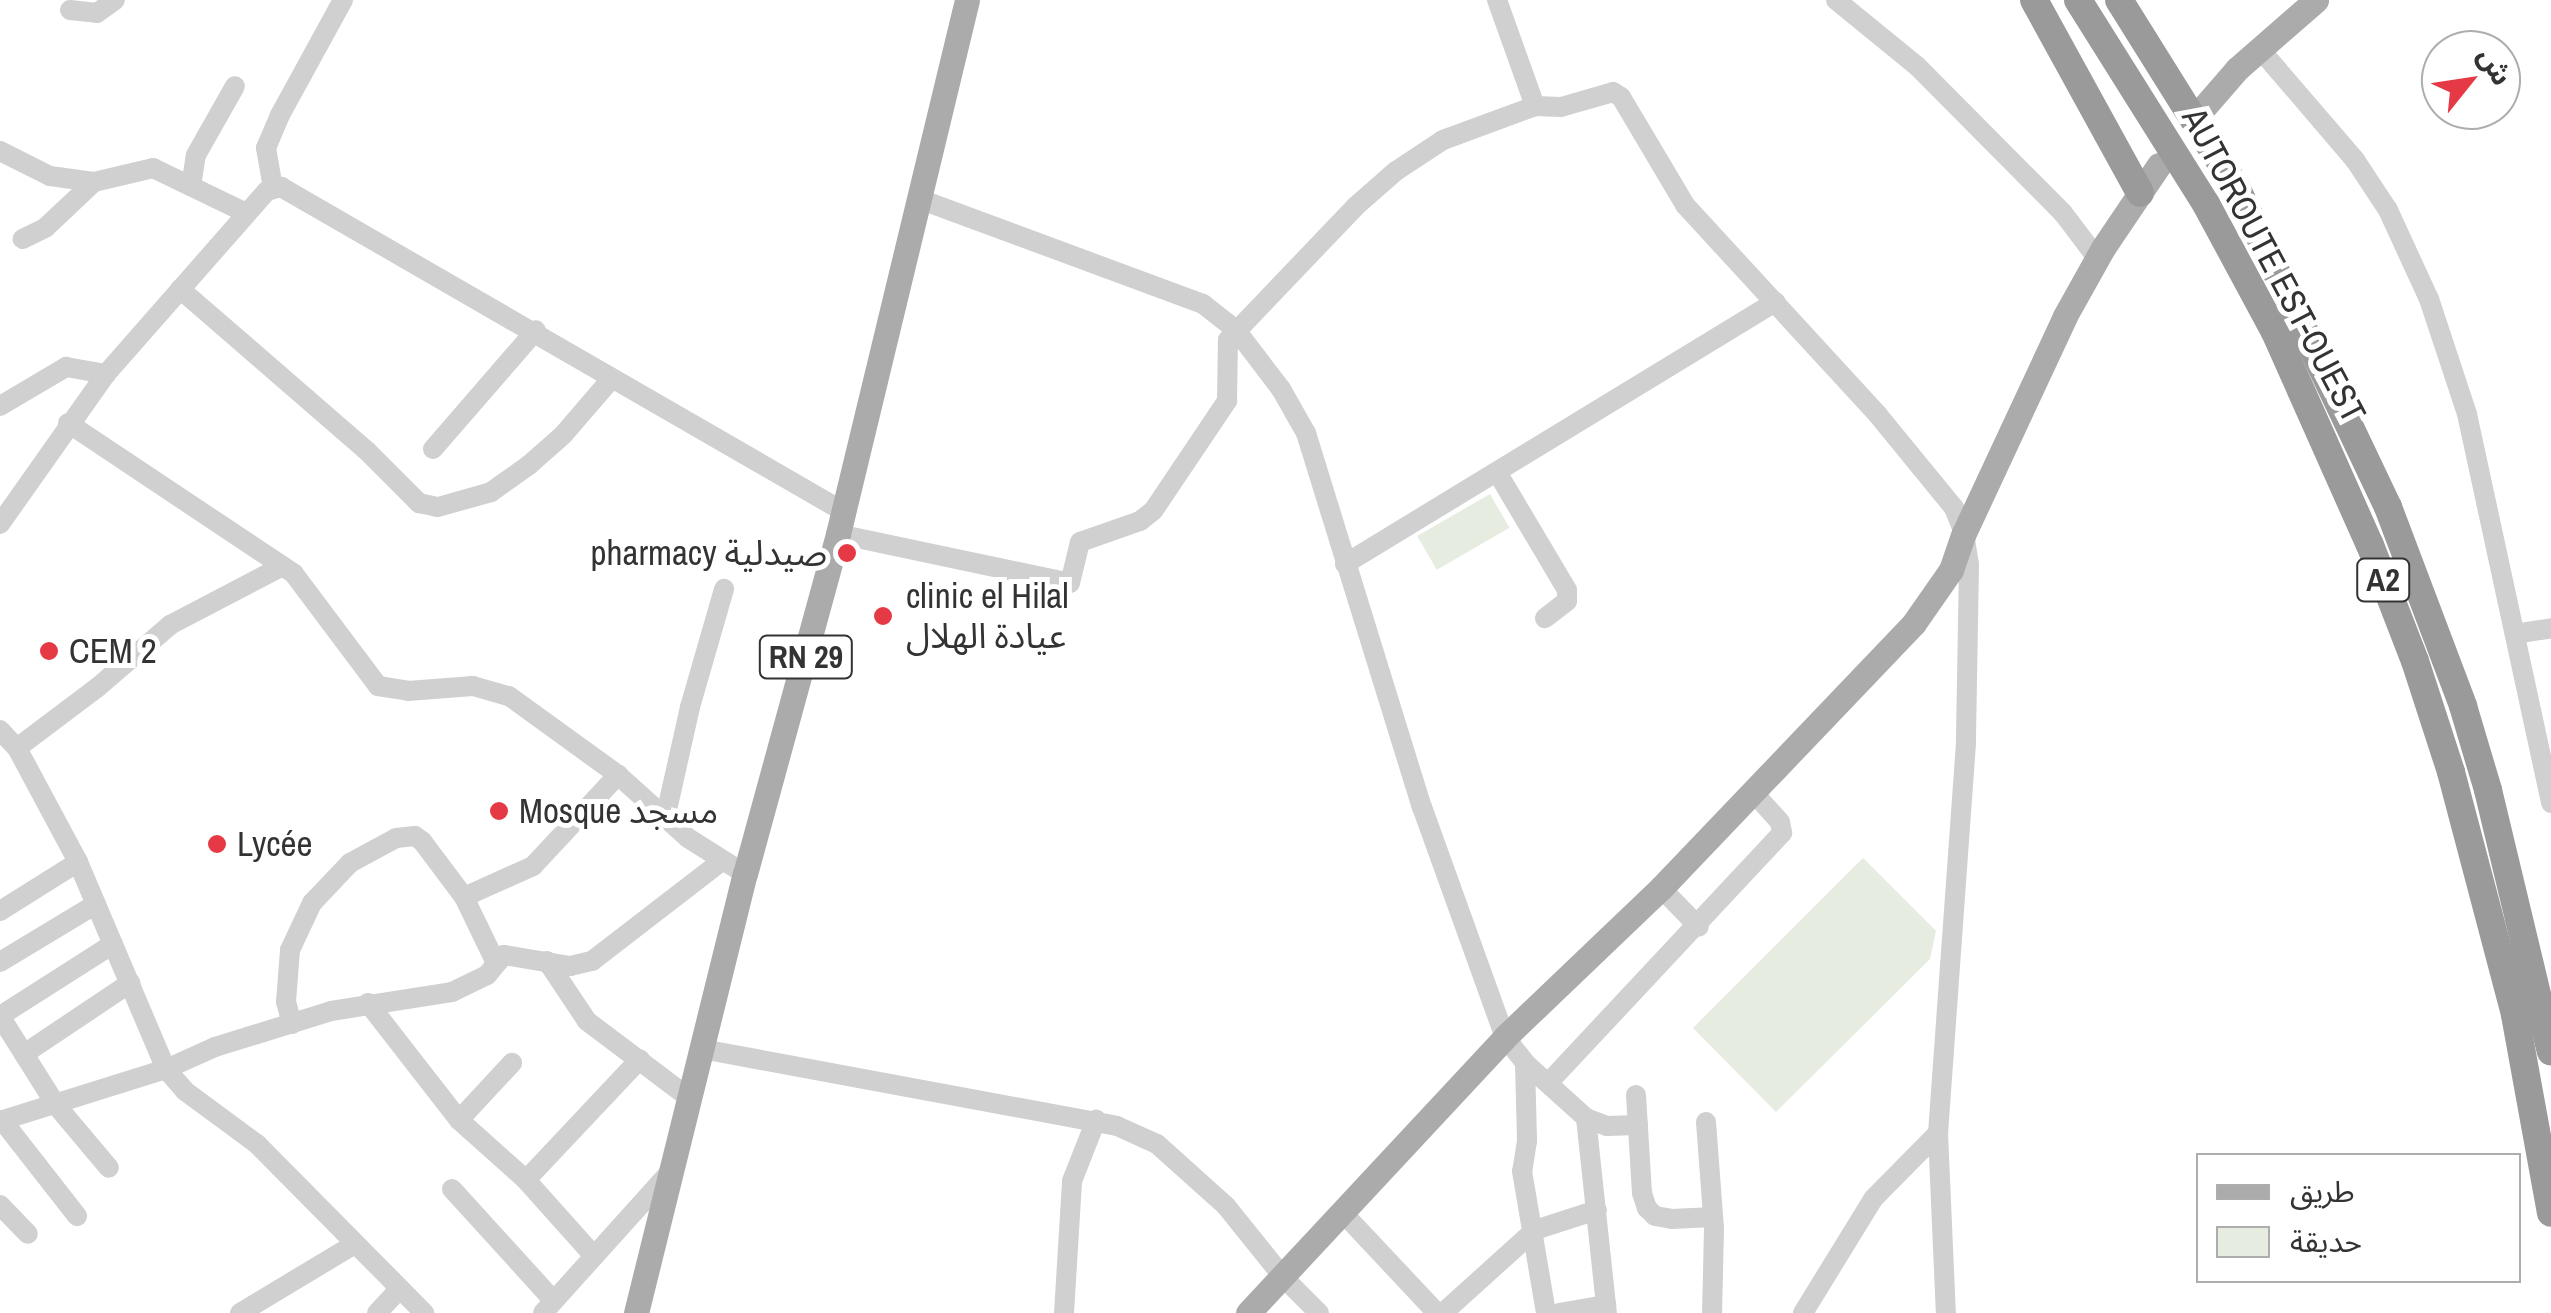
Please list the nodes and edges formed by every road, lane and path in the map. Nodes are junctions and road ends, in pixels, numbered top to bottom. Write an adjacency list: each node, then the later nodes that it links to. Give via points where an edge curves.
1 (116, 0): 10 (street, via 97,13)
2 (343, 0): 19 (street, via 266,148)
3 (968, 0): 21 (main road, RN 29 / RN 29)
4 (1497, 0): 13 (street)
5 (1836, 0): 24 (street, via 1930,80 2064,213)
6 (2034, 0): 20 (highway)
7 (2078, 0): 91 (highway, AUTOROUTE EST-OUEST / A2, via 2206,204 2275,332 2383,578 2421,679 2482,890 2515,1016)
8 (2119, 0): 68 (highway, AUTOROUTE EST-OUEST / A2, via 2244,202 2388,507 2488,790)
9 (2316, 0): 11 (main road)
10 (70, 10)
11 (2259, 48): 14 (main road); 43 (street, via 2355,160 2411,253 2466,414)
12 (235, 86): 18 (street, via 196,155)
13 (1535, 106): 26 (street, via 1561,108 1605,92 1621,97 1686,204); 28 (street, via 1443,140 1396,171)
14 (2205, 106)
15 (0, 151): 17 (street, via 50,176)
16 (2160, 164): 20 (main road)
17 (94, 182): 18 (street, via 153,168); 23 (street)
18 (191, 186): 22 (street)
19 (273, 188): 22 (street); 27 (street)
20 (2140, 193): 24 (main road)
21 (922, 200): 28 (street, via 1203,304); 35 (main road, RN 29 / RN 29)
22 (246, 214): 25 (street)
23 (22, 240)
24 (2097, 258): 37 (main road)
25 (180, 288): 29 (street); 30 (street, via 418,503 438,507 491,492 563,435)
26 (1775, 302): 34 (street); 37 (street, via 1954,508)
27 (536, 330): 30 (street); 33 (street)
28 (1236, 330): 35 (street, via 1226,349 1229,390 1221,412 1147,516 1080,542 1070,583); 38 (street, via 1282,389 1306,434)
29 (106, 374): 31 (street, via 66,368); 32 (street)
30 (612, 378): 35 (street)
31 (0, 406)
32 (68, 423): 36 (street); 39 (street)
33 (433, 449)
34 (1497, 472): 38 (street); 41 (street, via 1567,590 1566,601)
35 (840, 522): 52 (main road, RN 29 / RN 29)
36 (0, 524)
37 (1964, 533): 47 (main road, via 1951,570 1914,623); 84 (street, via 1966,742)
38 (1345, 564): 66 (street, via 1422,808)
39 (283, 566): 45 (street, via 170,626); 46 (street, via 303,582 378,686 499,692)
40 (724, 589): 49 (street)
41 (1544, 618)
42 (2551, 628): 43 (street)
43 (2515, 634): 48 (street)
44 (0, 730): 45 (street)
45 (17, 748): 51 (street)
46 (618, 776): 49 (street); 54 (street, via 533,866)
47 (1752, 791): 53 (main road); 57 (street, via 1782,833)
48 (2551, 803)
49 (664, 819): 50 (street)
50 (722, 861): 52 (street); 60 (street, via 592,961)
51 (78, 862): 55 (street); 56 (street)
52 (745, 874): 67 (main road, RN 29 / RN 29)
53 (1661, 888): 57 (street); 66 (main road)
54 (464, 897): 59 (street); 65 (street, via 415,836 396,838 350,863 312,903 290,950 286,1002)
55 (96, 904): 58 (street); 61 (street)
56 (0, 911)
57 (1699, 927): 74 (street)
58 (113, 944): 62 (street); 64 (street)
59 (495, 961): 60 (street, via 513,954); 63 (street, via 487,975 452,992)
60 (547, 961): 70 (street, via 587,1021)
61 (0, 962)
62 (130, 983): 69 (street); 73 (street)
63 (368, 1003): 65 (street); 80 (street)
64 (0, 1016): 69 (street)
65 (292, 1024): 73 (street)
66 (1505, 1036): 72 (street); 92 (main road)
67 (702, 1049): 76 (main road, RN 29 / RN 29); 81 (street)
68 (2551, 1052)
69 (24, 1054): 77 (street)
70 (640, 1059): 76 (street); 87 (street)
71 (512, 1063): 80 (street)
72 (1525, 1063): 74 (street); 95 (street, via 1522,1171)
73 (166, 1070): 77 (street); 97 (street, via 257,1144)
74 (1550, 1081): 78 (street)
75 (1636, 1094): 83 (street)
76 (690, 1098): 86 (main road, RN 29 / RN 29)
77 (56, 1105): 79 (street); 85 (street)
78 (1586, 1118): 83 (street, via 1607,1126); 90 (street)
79 (1, 1120): 93 (street)
80 (459, 1120): 87 (street)
81 (1096, 1120): 99 (street, via 1156,1144 1226,1206); 107 (street, via 1072,1180)
82 (1706, 1122): 94 (street)
83 (1638, 1125): 94 (street, via 1647,1208 1672,1219)
84 (1938, 1133): 114 (street, via 1873,1198); 115 (street)
85 (108, 1168)
86 (670, 1171): 98 (street); 106 (main road, RN 29 / RN 29)
87 (526, 1180): 98 (street)
88 (452, 1189): 101 (street)
89 (0, 1206): 96 (street)
90 (1597, 1210): 95 (street); 102 (street)
91 (2551, 1213)
92 (1344, 1214): 99 (main road); 110 (street)
93 (78, 1216)
94 (1713, 1216): 113 (street)
95 (1535, 1230): 110 (street); 111 (street)
96 (28, 1234)
97 (356, 1244): 100 (street); 103 (street)
98 (594, 1256): 101 (street)
99 (1283, 1277): 108 (main road); 109 (street)
100 (399, 1289): 104 (street); 105 (street)
101 (548, 1307)
102 (1606, 1309): 112 (street)
103 (240, 1313)
104 (377, 1313)
105 (424, 1313)
106 (636, 1313)
107 (1064, 1313)
108 (1248, 1313)
109 (1319, 1313)
110 (1440, 1313)
111 (1546, 1313)
112 (1558, 1313)
113 (1712, 1313)
114 (1803, 1313)
115 (1946, 1313)

